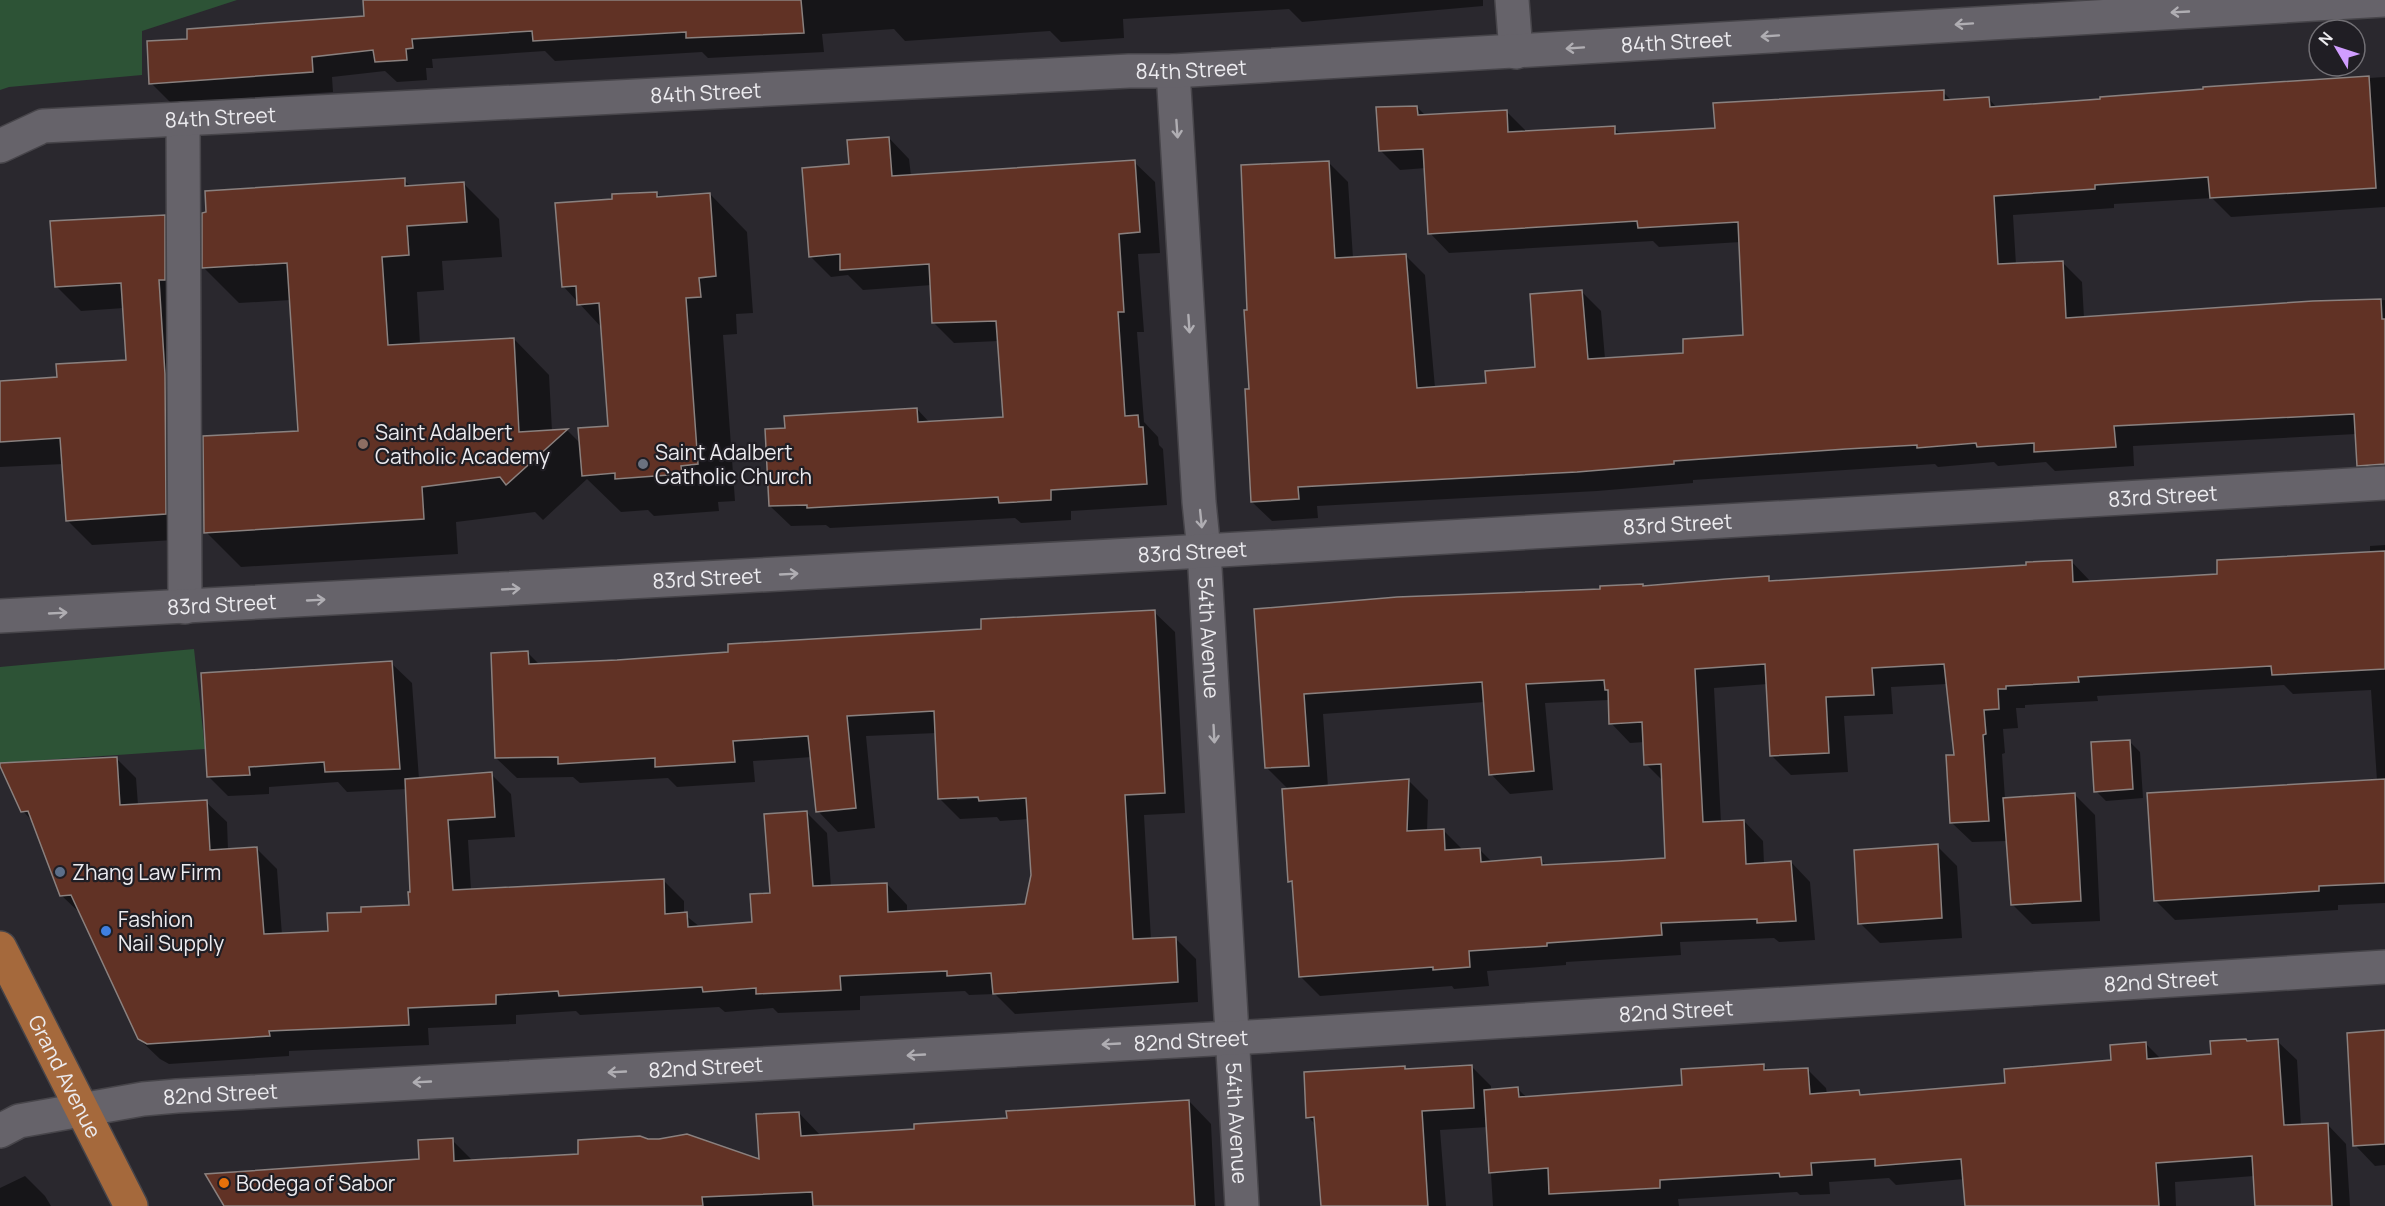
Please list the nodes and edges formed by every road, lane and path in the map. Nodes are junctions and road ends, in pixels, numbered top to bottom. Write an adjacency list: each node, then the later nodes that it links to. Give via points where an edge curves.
1 (1512, 0): 4 (street)
2 (2385, 0): 3 (street, 84th Street, one-way to 3)
3 (2002, 11): 4 (street, 84th Street, one-way to 4)
4 (1516, 52): 5 (street, 84th Street)
5 (1173, 71): 6 (street, 84th Street); 9 (street, 54th Avenue, one-way to 9)
6 (183, 119): 7 (street, 84th Street, via 43,126); 10 (street)
7 (0, 146)
8 (2385, 483): 9 (street, 83rd Street)
9 (1204, 551): 10 (street, 83rd Street, one-way to 9); 14 (street, 54th Avenue, one-way to 14)
10 (185, 607): 11 (street, 83rd Street, one-way to 10)
11 (0, 616)
12 (0, 948): 15 (main road, Grand Avenue)
13 (2385, 967): 14 (street, 82nd Street)
14 (1232, 1038): 15 (street, 82nd Street, one-way to 15, via 189,1095); 18 (street, 54th Avenue)
15 (81, 1110): 16 (street, 82nd Street, via 19,1121); 17 (main road, Grand Avenue)
16 (0, 1131)
17 (131, 1206)
18 (1242, 1206)

